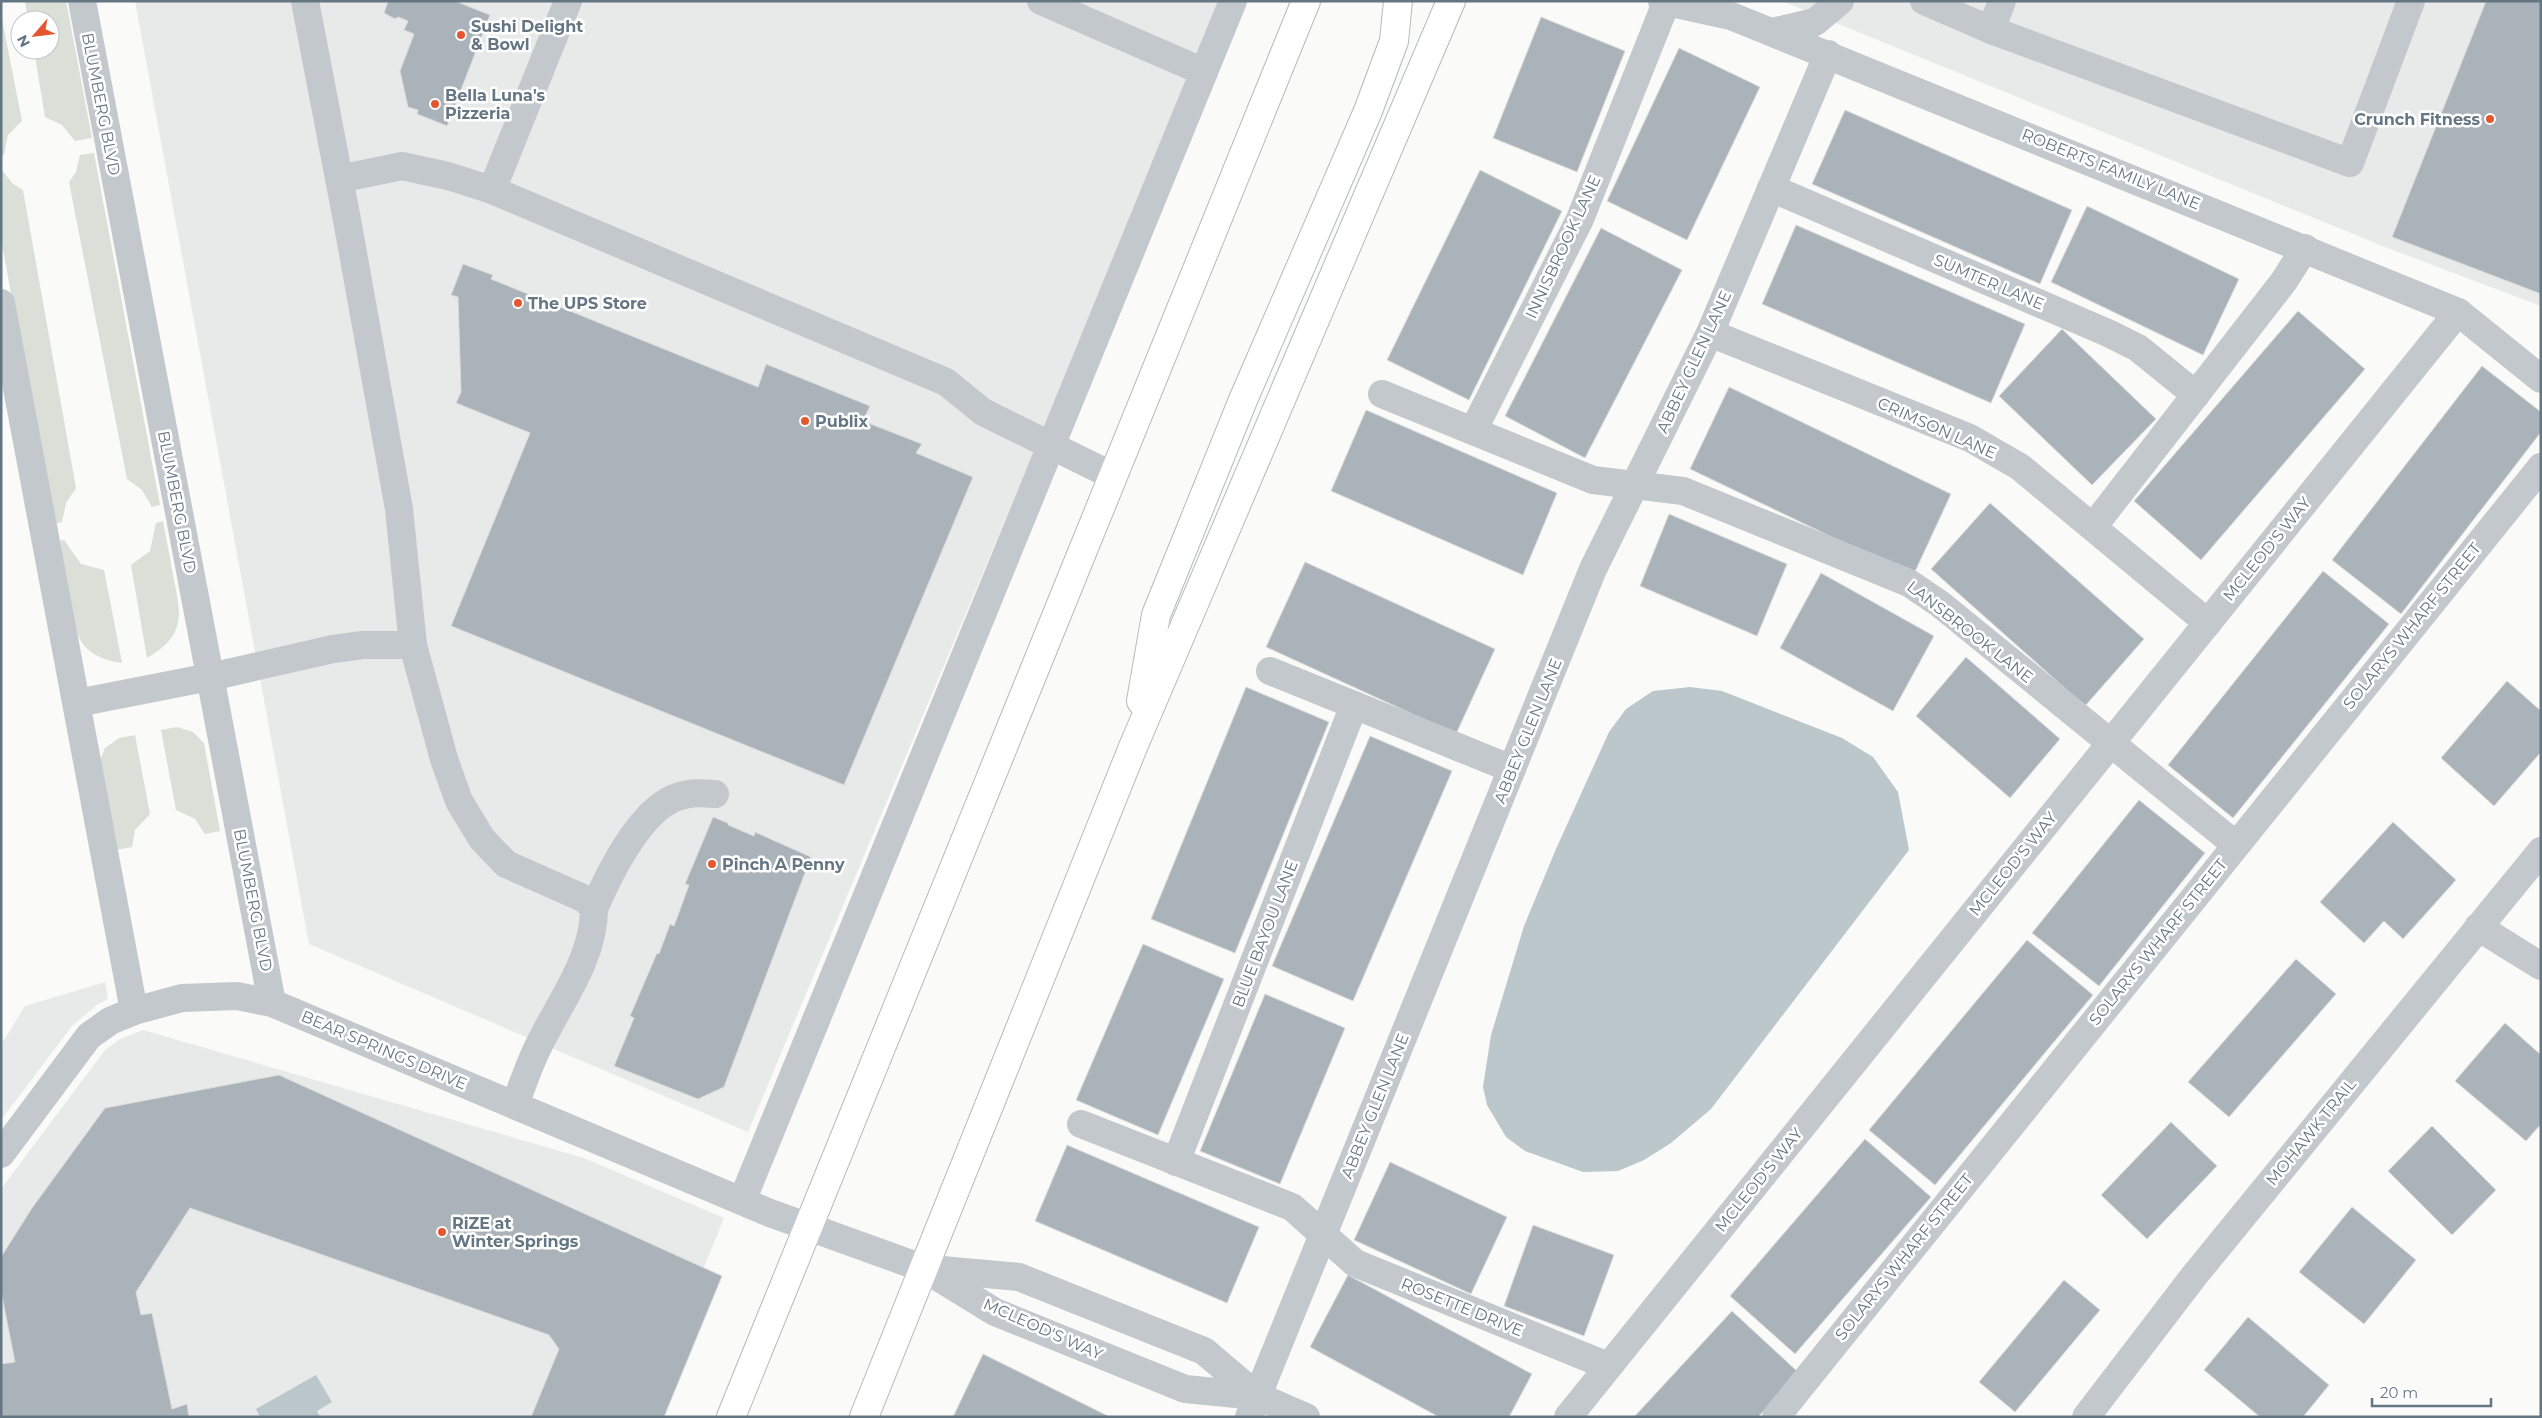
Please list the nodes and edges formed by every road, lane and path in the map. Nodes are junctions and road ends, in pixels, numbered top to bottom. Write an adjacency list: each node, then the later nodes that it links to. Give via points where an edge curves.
1 (82, 1): 37 (street, BLUMBERG BLVD)
2 (305, 1): 18 (street)
3 (568, 1): 20 (street)
4 (1041, 1): 17 (street)
5 (1233, 1): 17 (street)
6 (1306, 1): 31 (main road)
7 (1398, 1): 41 (main road, via 1394,41 1368,111 1243,400 1156,616)
8 (1451, 1): 41 (main road)
9 (1840, 1): 15 (street, via 1814,22)
10 (1924, 1): 14 (street)
11 (2002, 1): 14 (street)
12 (2412, 1): 14 (street, via 2350,163)
13 (1664, 2): 15 (street, ROBERTS FAMILY LANE, via 1731,16); 28 (street, INNISBROOK LANE, via 1580,219)
14 (1990, 30)
15 (1772, 32): 16 (street, ROBERTS FAMILY LANE)
16 (1828, 54): 19 (street, ABBEY GLEN LANE); 21 (street, ROBERTS FAMILY LANE)
17 (1204, 72): 29 (street)
18 (339, 179): 20 (street, via 402,166); 35 (street, via 399,509)
19 (1771, 188): 24 (street, ABBEY GLEN LANE); 27 (street, SUMTER LANE, via 2108,332 2138,348)
20 (492, 190): 29 (street, via 946,382 983,412)
21 (2305, 248): 23 (street, ROBERTS FAMILY LANE); 27 (street, via 2284,281)
22 (1, 303): 38 (street)
23 (2458, 312): 25 (street, ROBERTS FAMILY LANE); 34 (street, MCLEOD'S WAY)
24 (1710, 333): 32 (street, ABBEY GLEN LANE); 33 (street, CRIMSON LANE, via 1970,438 2020,466)
25 (2541, 379)
26 (1382, 394): 28 (street)
27 (2196, 395): 33 (street)
28 (1473, 431): 32 (street, via 1593,480)
29 (1052, 446): 31 (street); 55 (street)
30 (2541, 467): 44 (street, SOLARYS WHARF STREET)
31 (1114, 476): 56 (main road)
32 (1635, 486): 40 (street, LANSBROOK LANE, via 1683,491 1909,583 1940,604); 42 (street, ABBEY GLEN LANE, via 1593,569)
33 (2093, 527): 34 (street, CRIMSON LANE)
34 (2208, 623): 40 (street, MCLEOD'S WAY)
35 (413, 645): 37 (street, via 334,648); 46 (street, via 459,801 482,839 506,864 585,900)
36 (1270, 671): 39 (street)
37 (210, 676): 38 (street); 49 (street, BLUMBERG BLVD)
38 (77, 703): 50 (street)
39 (1354, 705): 42 (street); 54 (street, BLUE BAYOU LANE)
40 (2111, 743): 44 (street, LANSBROOK LANE); 59 (street, MCLEOD'S WAY)
41 (1133, 747): 58 (main road)
42 (1512, 769): 57 (street, ABBEY GLEN LANE)
43 (716, 794): 46 (street, via 692,793 676,797 653,812 607,878)
44 (2236, 845): 65 (street, SOLARYS WHARF STREET)
45 (2541, 851): 47 (street, MOHAWK TRAIL)
46 (594, 909): 51 (street, via 594,929 588,951 537,1048)
47 (2478, 927): 48 (street); 66 (street, MOHAWK TRAIL, via 2194,1276)
48 (2541, 966)
49 (272, 1002): 50 (street, BEAR SPRINGS DRIVE, via 236,996 182,998); 51 (street, BEAR SPRINGS DRIVE)
50 (134, 1011): 53 (street, BEAR SPRINGS DRIVE, via 110,1021 89,1036)
51 (515, 1105): 55 (street, BEAR SPRINGS DRIVE)
52 (1081, 1124): 54 (street)
53 (1, 1154)
54 (1176, 1162): 57 (street, via 1292,1207)
55 (742, 1201): 56 (street, BEAR SPRINGS DRIVE)
56 (808, 1228): 58 (street, BEAR SPRINGS DRIVE); 61 (main road)
57 (1323, 1235): 59 (street, ROSETTE DRIVE, via 1355,1263); 60 (street, ABBEY GLEN LANE)
58 (925, 1269): 60 (street, MCLEOD'S WAY, via 995,1312 1185,1389); 60 (street, MCLEOD'S WAY, via 1019,1277 1204,1351); 62 (main road)
59 (1608, 1366): 64 (street, MCLEOD'S WAY)
60 (1253, 1406): 63 (street, MCLEOD'S WAY)
61 (731, 1417)
62 (864, 1417)
63 (1306, 1417)
64 (1568, 1417)
65 (1776, 1417)
66 (2086, 1417)

